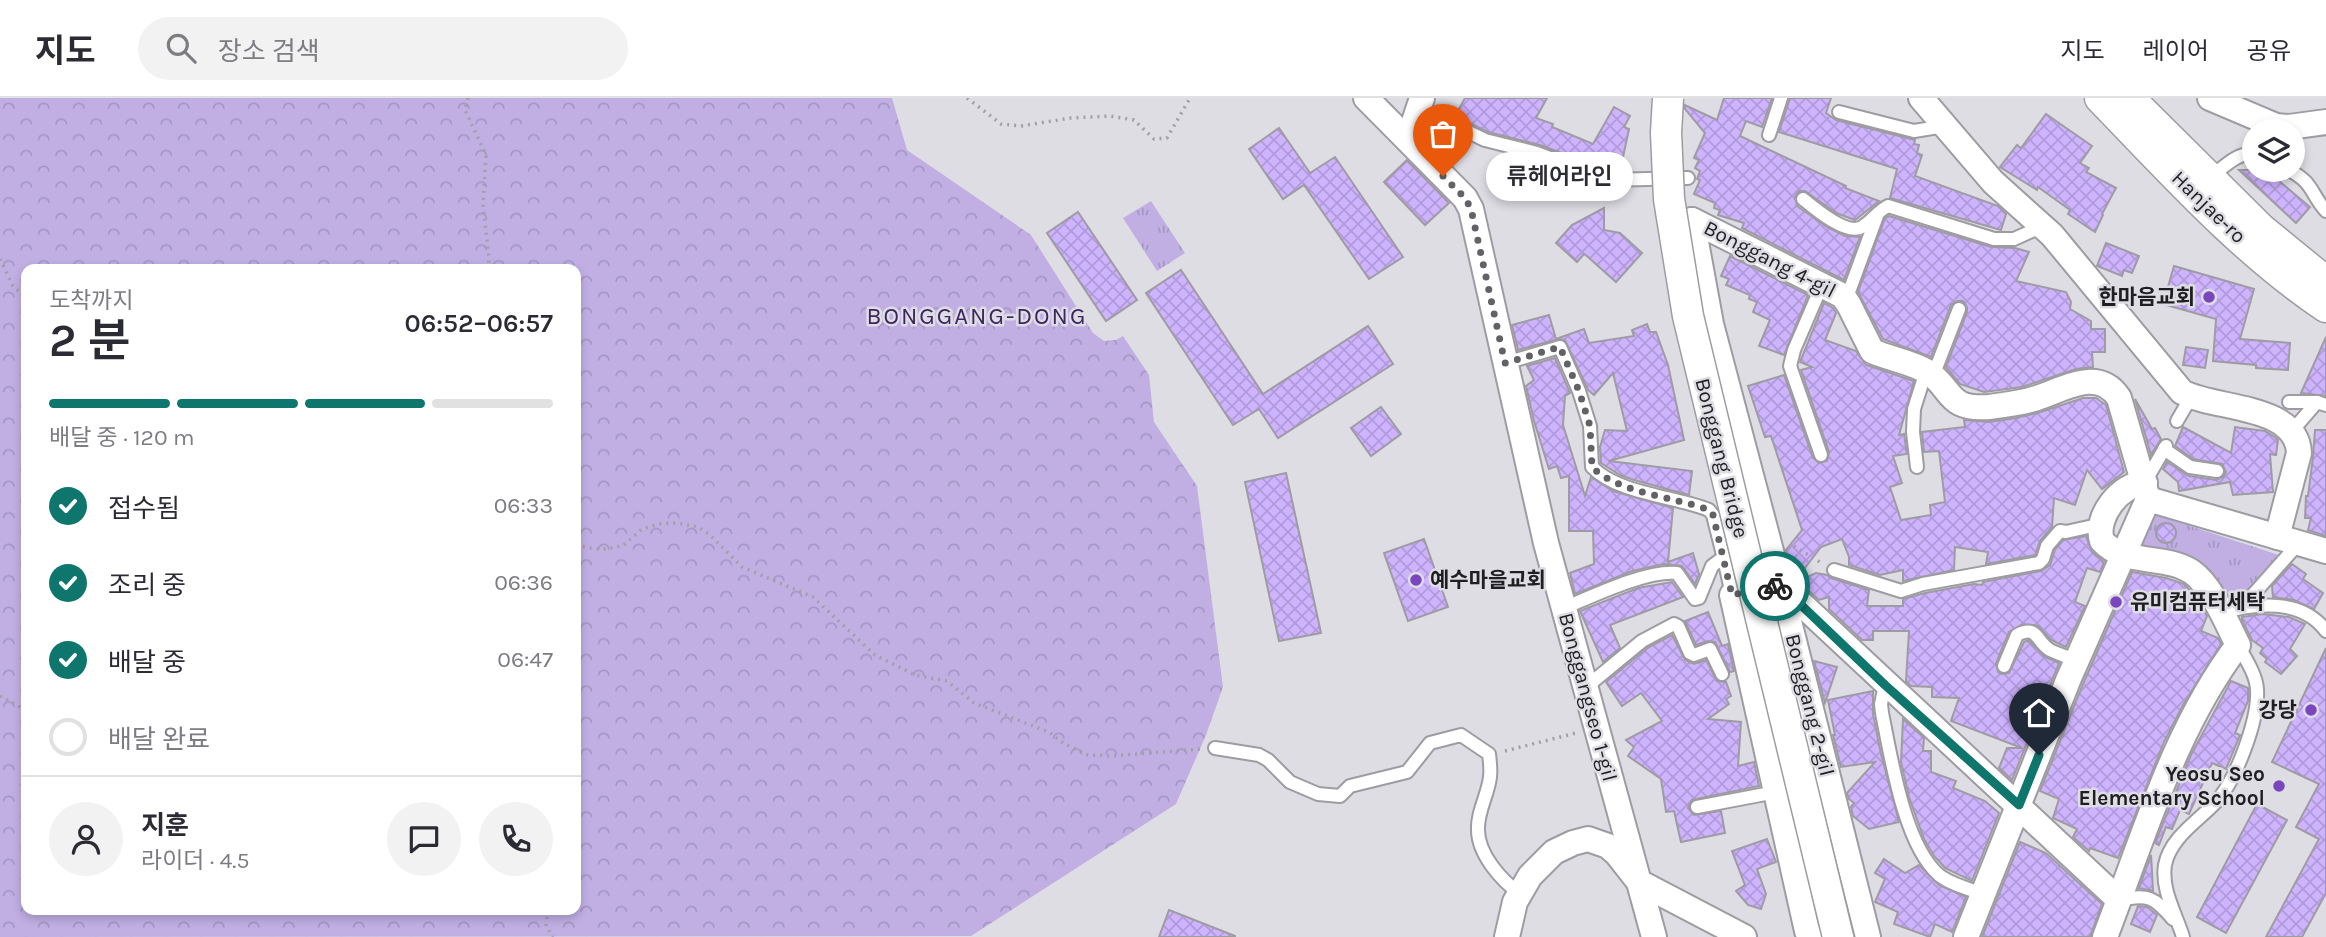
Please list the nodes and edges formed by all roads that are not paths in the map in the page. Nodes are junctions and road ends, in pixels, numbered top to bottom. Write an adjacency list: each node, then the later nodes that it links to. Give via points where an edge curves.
1 (1366, 98): 14 (street, Bonggangseo 1-gil)
2 (1668, 98): 69 (street, Bonggang Bridge, bridge, via 1669,199 1688,316)
3 (1781, 98): 13 (lane)
4 (1921, 98): 12 (street)
5 (2100, 98): 26 (street, Hanjae-ro, via 2243,241)
6 (2210, 98): 8 (street)
7 (2132, 99): 17 (street, Hanjae-ro)
8 (2239, 104): 11 (street, via 2276,125)
9 (1428, 107): 14 (street); 16 (lane, via 1485,140 1569,165 1601,186 1607,180)
10 (1839, 112): 12 (lane, via 1914,131)
11 (2326, 122)
12 (1945, 126): 22 (street, via 1993,182)
13 (1769, 135)
14 (1408, 140): 28 (street, Bonggangseo 1-gil, via 1468,204)
15 (2242, 156): 17 (lane)
16 (1688, 178)
17 (2208, 179): 23 (street, Hanjae-ro)
18 (2305, 180): 21 (lane)
19 (1803, 199): 20 (lane, via 1853,229)
20 (1878, 212): 22 (lane, via 1894,206 1994,239 2014,239); 25 (lane)
21 (2326, 212)
22 (2043, 226): 30 (street, via 2175,386)
23 (2326, 282)
24 (1822, 285): 25 (street, Bonggang 4-gil); 35 (lane, via 1790,366); 45 (street, Bonggang 4-gil, via 1692,220 1712,324)
25 (1846, 300): 29 (street, Bonggang 4-gil, via 1872,351)
26 (2326, 307)
27 (1959, 309): 29 (lane)
28 (1505, 363): 43 (lane, via 1560,347 1590,426 1592,467 1603,477 1709,510); 47 (street, Bonggangseo 1-gil)
29 (1929, 374): 36 (lane, via 1914,409); 38 (street, Bonggang 4-gil, via 1957,402 1976,407 2023,402 2077,383 2106,386 2119,398)
30 (2191, 397): 33 (lane); 34 (street, via 2257,412)
31 (2289, 402): 32 (lane)
32 (2321, 403): 34 (lane)
33 (2177, 422)
34 (2292, 431): 40 (street, via 2299,453)
35 (1821, 455)
36 (1917, 467)
37 (2217, 471): 38 (lane, via 2190,467 2165,447)
38 (2146, 491): 39 (street, via 2131,485 2123,491); 40 (street); 42 (street)
39 (2102, 524): 42 (street, via 2102,541); 44 (lane, via 2060,531 2039,563 1901,592)
40 (2288, 540): 41 (street); 48 (lane)
41 (2326, 551)
42 (2122, 555): 48 (street, via 2190,570); 51 (street)
43 (1725, 563): 46 (lane); 47 (lane, via 1712,566 1699,598 1695,599 1677,573 1657,574)
44 (1834, 570)
45 (1780, 585): 46 (street); 54 (street, Bonggang 2-gil); 70 (street, Bonggang 2-gil)
46 (1732, 595): 57 (street)
47 (1564, 608): 55 (street, Bonggangseo 1-gil)
48 (2231, 610): 49 (lane, via 2265,604 2286,607 2319,622); 50 (street)
49 (2326, 631)
50 (2238, 645): 63 (street, via 2178,747); 64 (lane, via 2257,687 2240,763 2215,803 2173,845 2165,863 2168,897)
51 (2077, 661): 52 (lane, via 2047,649 2029,631 2017,635); 58 (street)
52 (2004, 666)
53 (1721, 674): 55 (lane, via 1710,649 1689,653 1674,624 1642,641)
54 (1885, 685): 58 (street, Bonggang 2-gil); 62 (lane, via 1882,713 1913,834 1939,875)
55 (1585, 688): 60 (street, Bonggangseo 1-gil)
56 (1215, 748): 61 (lane, via 1259,755 1290,782 1318,794 1339,796 1350,786 1407,772 1430,743 1461,736 1489,754 1491,775 1477,833 1489,862)
57 (1776, 792): 59 (lane); 68 (street)
58 (2019, 805): 62 (street); 63 (street, Bonggang 2-gil)
59 (1697, 807)
60 (1639, 882): 61 (street, via 1608,846 1588,839 1548,857); 66 (street, Bonggangseo 1-gil); 67 (street)
61 (1519, 893): 65 (street)
62 (1983, 894): 71 (street)
63 (2119, 900): 64 (lane, via 2151,899); 72 (street)
64 (2181, 932)
65 (1507, 937)
66 (1654, 937)
67 (1744, 937)
68 (1812, 937)
69 (1838, 937)
70 (1868, 937)
71 (1965, 937)
72 (2105, 937)

